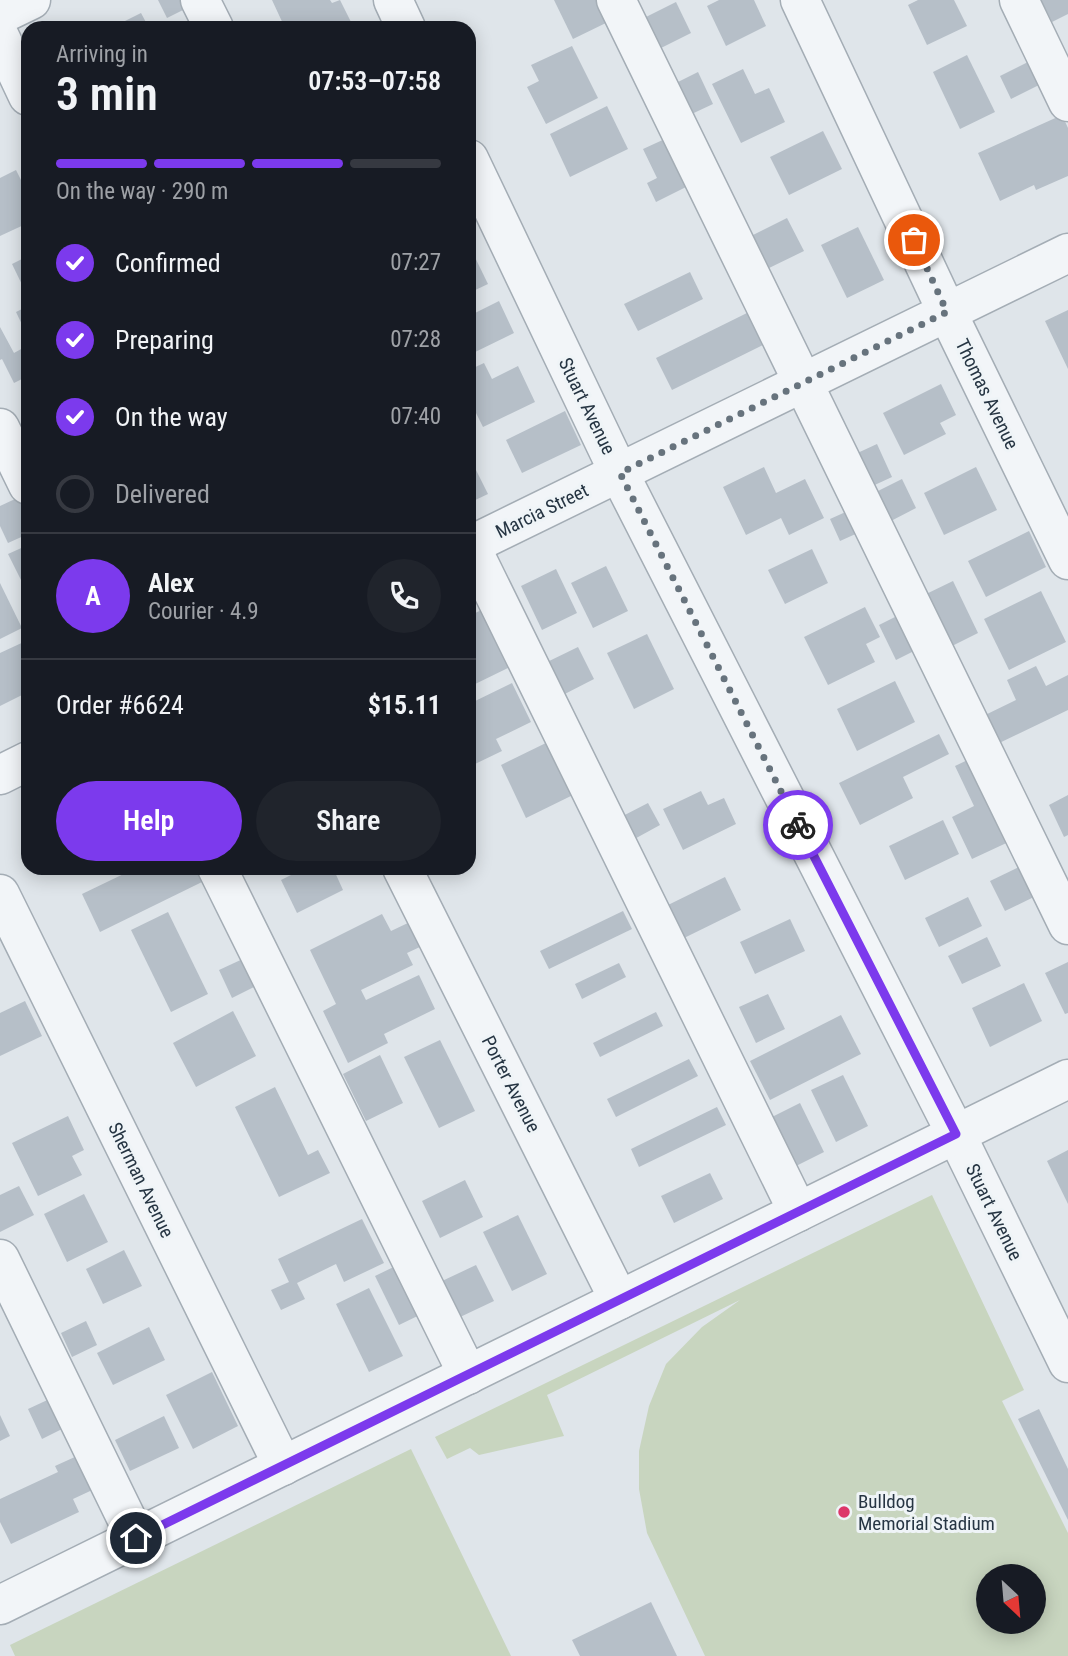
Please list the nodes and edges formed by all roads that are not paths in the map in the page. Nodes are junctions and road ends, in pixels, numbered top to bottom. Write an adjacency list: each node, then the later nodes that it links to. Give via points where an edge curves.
1 (31, 0): 7 (street)
2 (200, 0): 8 (street)
3 (393, 0): 9 (street)
4 (616, 0): 16 (street)
5 (800, 0): 15 (street, Thomas Avenue)
6 (1019, 0): 12 (street)
7 (0, 15)
8 (210, 21)
9 (403, 21)
10 (0, 37): 11 (street)
11 (21, 81)
12 (1068, 102)
13 (476, 174): 19 (street, Stuart Avenue)
14 (1068, 254): 15 (street, Marcia Street)
15 (947, 312): 16 (street, Marcia Street); 22 (street, Thomas Avenue)
16 (802, 383): 19 (street, Marcia Street); 28 (street)
17 (0, 428): 18 (street)
18 (21, 471)
19 (620, 473): 20 (street, Marcia Street); 30 (street, Stuart Avenue)
20 (476, 542)
21 (476, 559): 31 (street)
22 (1068, 560)
23 (21, 764): 24 (street)
24 (0, 775)
25 (220, 875): 35 (street)
26 (406, 875): 33 (street, Porter Avenue)
27 (0, 894): 36 (street, Sherman Avenue)
28 (1068, 925)
29 (1068, 1079): 30 (street)
30 (956, 1134): 31 (street); 34 (street, Stuart Avenue)
31 (798, 1212): 33 (street)
32 (0, 1259): 37 (street)
33 (619, 1300): 35 (street)
34 (1068, 1363)
35 (468, 1375): 36 (street)
36 (283, 1466): 37 (street)
37 (136, 1538): 38 (street)
38 (0, 1605)

